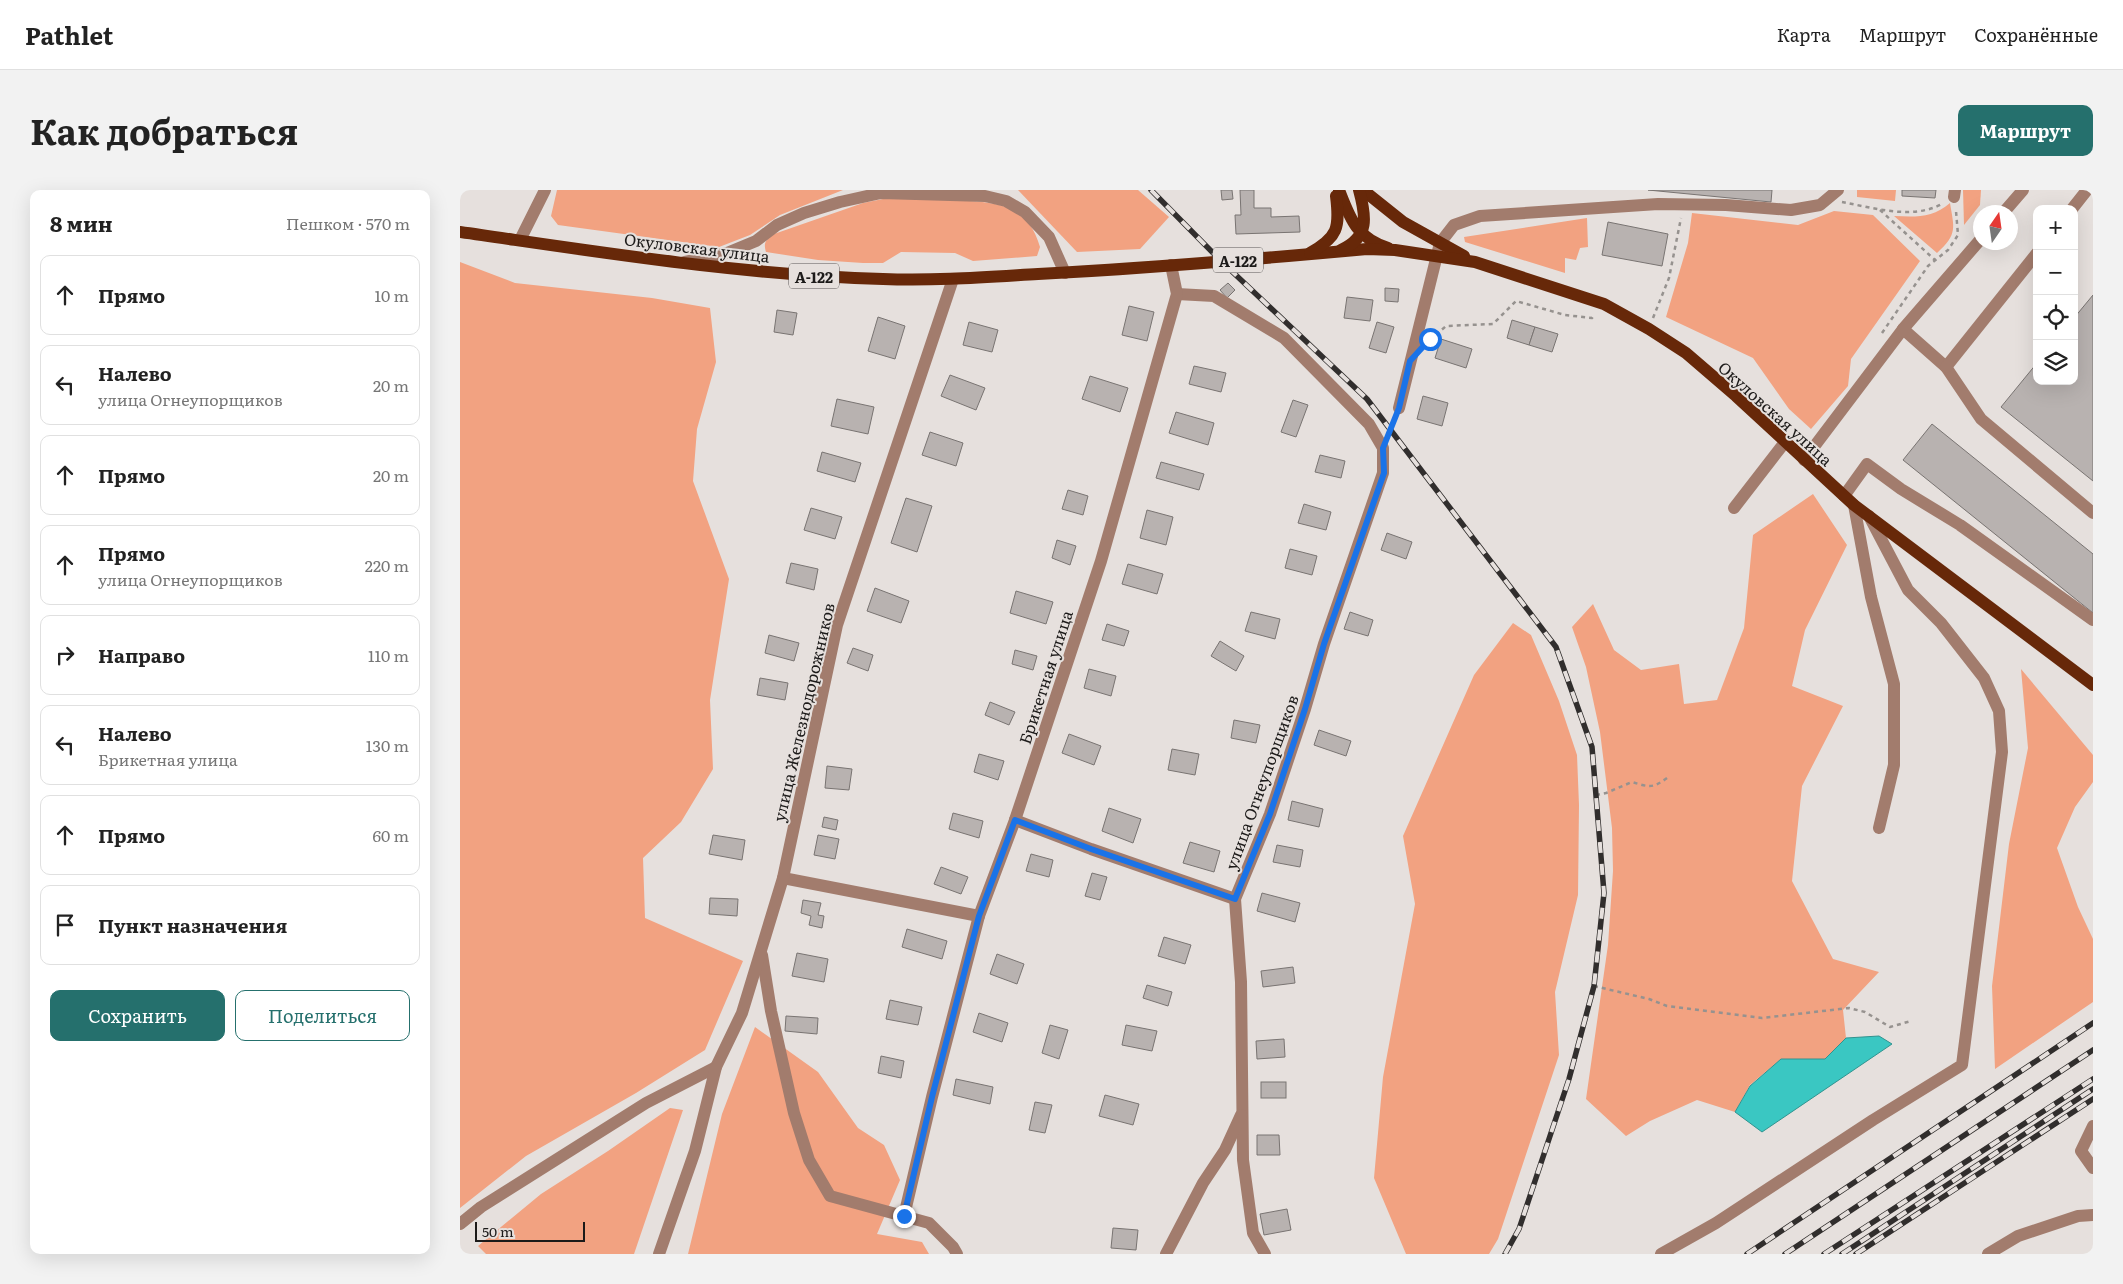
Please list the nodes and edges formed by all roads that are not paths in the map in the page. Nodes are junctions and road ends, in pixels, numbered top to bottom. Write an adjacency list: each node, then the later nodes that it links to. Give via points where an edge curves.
1 (545, 190): 11 (street)
2 (1337, 190): 10 (main road); 16 (main road, via 1338,216 1334,235 1326,244)
3 (1361, 190): 10 (main road, via 1364,224); 13 (main road)
4 (2023, 190): 7 (street)
5 (2087, 190): 8 (street)
6 (1837, 191): 13 (street, via 1820,204 1791,210 1726,204 1658,204 1480,216 1454,225)
7 (2010, 205)
8 (2075, 205)
9 (460, 232): 11 (main road, Окуловская улица / А-122)
10 (1361, 233): 14 (main road, via 1378,245); 15 (main road, via 1350,246)
11 (520, 240): 18 (main road, Окуловская улица / А-122)
12 (1973, 248): 23 (street)
13 (1439, 249): 14 (main road, Окуловская улица); 25 (street); 26 (main road, Окуловская улица, via 1604,304 1649,329 1686,353)
14 (1395, 250): 15 (main road)
15 (1337, 252): 16 (main road)
16 (1305, 255): 19 (main road, А-122)
17 (2033, 258): 24 (street)
18 (681, 263): 20 (street, via 727,253 756,241 777,225 804,213 881,193 985,196 1006,201 1025,212 1049,237); 21 (main road, Окуловская улица / А-122, via 885,280)
19 (1171, 265): 20 (main road, Окуловская улица / А-122); 22 (street, Брикетная улица)
20 (1065, 273): 21 (main road, Окуловская улица / А-122)
21 (953, 279): 36 (street, улица Железнодорожников, via 837,625)
22 (1177, 294): 34 (street, Брикетная улица, via 1101,561); 37 (street, улица Огнеупорщиков, via 1214,296 1284,338 1369,424 1383,448 1384,473 1324,644 1270,814)
23 (1903, 329): 24 (street); 27 (street)
24 (1946, 367): 30 (street, via 1981,418)
25 (1399, 408)
26 (1785, 442): 27 (main road, Окуловская улица); 29 (street)
27 (1804, 460): 28 (main road, Окуловская улица)
28 (1849, 500): 31 (main road, Окуловская улица); 32 (street, via 1867,464 1960,525); 35 (street, via 1894,684 1894,765)
29 (1734, 508)
30 (2093, 513)
31 (1869, 516): 33 (main road, Окуловская улица); 51 (street, via 1908,590 1941,623 1984,678 1998,711 2002,752 1962,1065 1716,1223)
32 (2093, 620)
33 (2093, 685)
34 (1015, 820): 37 (street); 38 (street, Брикетная улица)
35 (1879, 828)
36 (783, 878): 38 (street); 39 (street, улица Железнодорожников)
37 (1235, 899): 41 (street, улица Огнеупорщиков, via 1241,982)
38 (979, 916): 45 (street, Брикетная улица)
39 (761, 950): 40 (street, улица Железнодорожников, via 742,1013); 45 (street, via 794,1113 809,1160 830,1196)
40 (716, 1067): 46 (street, via 622,1117 481,1207); 47 (street, улица Железнодорожников, via 695,1150)
41 (1243, 1110): 49 (street, via 1225,1150 1203,1183); 50 (street, улица Огнеупорщиков, via 1243,1160 1253,1232)
42 (2093, 1126): 43 (street, via 2081,1151)
43 (2093, 1168)
44 (2093, 1215): 52 (street, via 2078,1216 2018,1236)
45 (904, 1216): 48 (street, via 929,1222)
46 (460, 1224)
47 (659, 1254)
48 (957, 1254)
49 (1166, 1254)
50 (1266, 1254)
51 (1661, 1254)
52 (1988, 1254)

